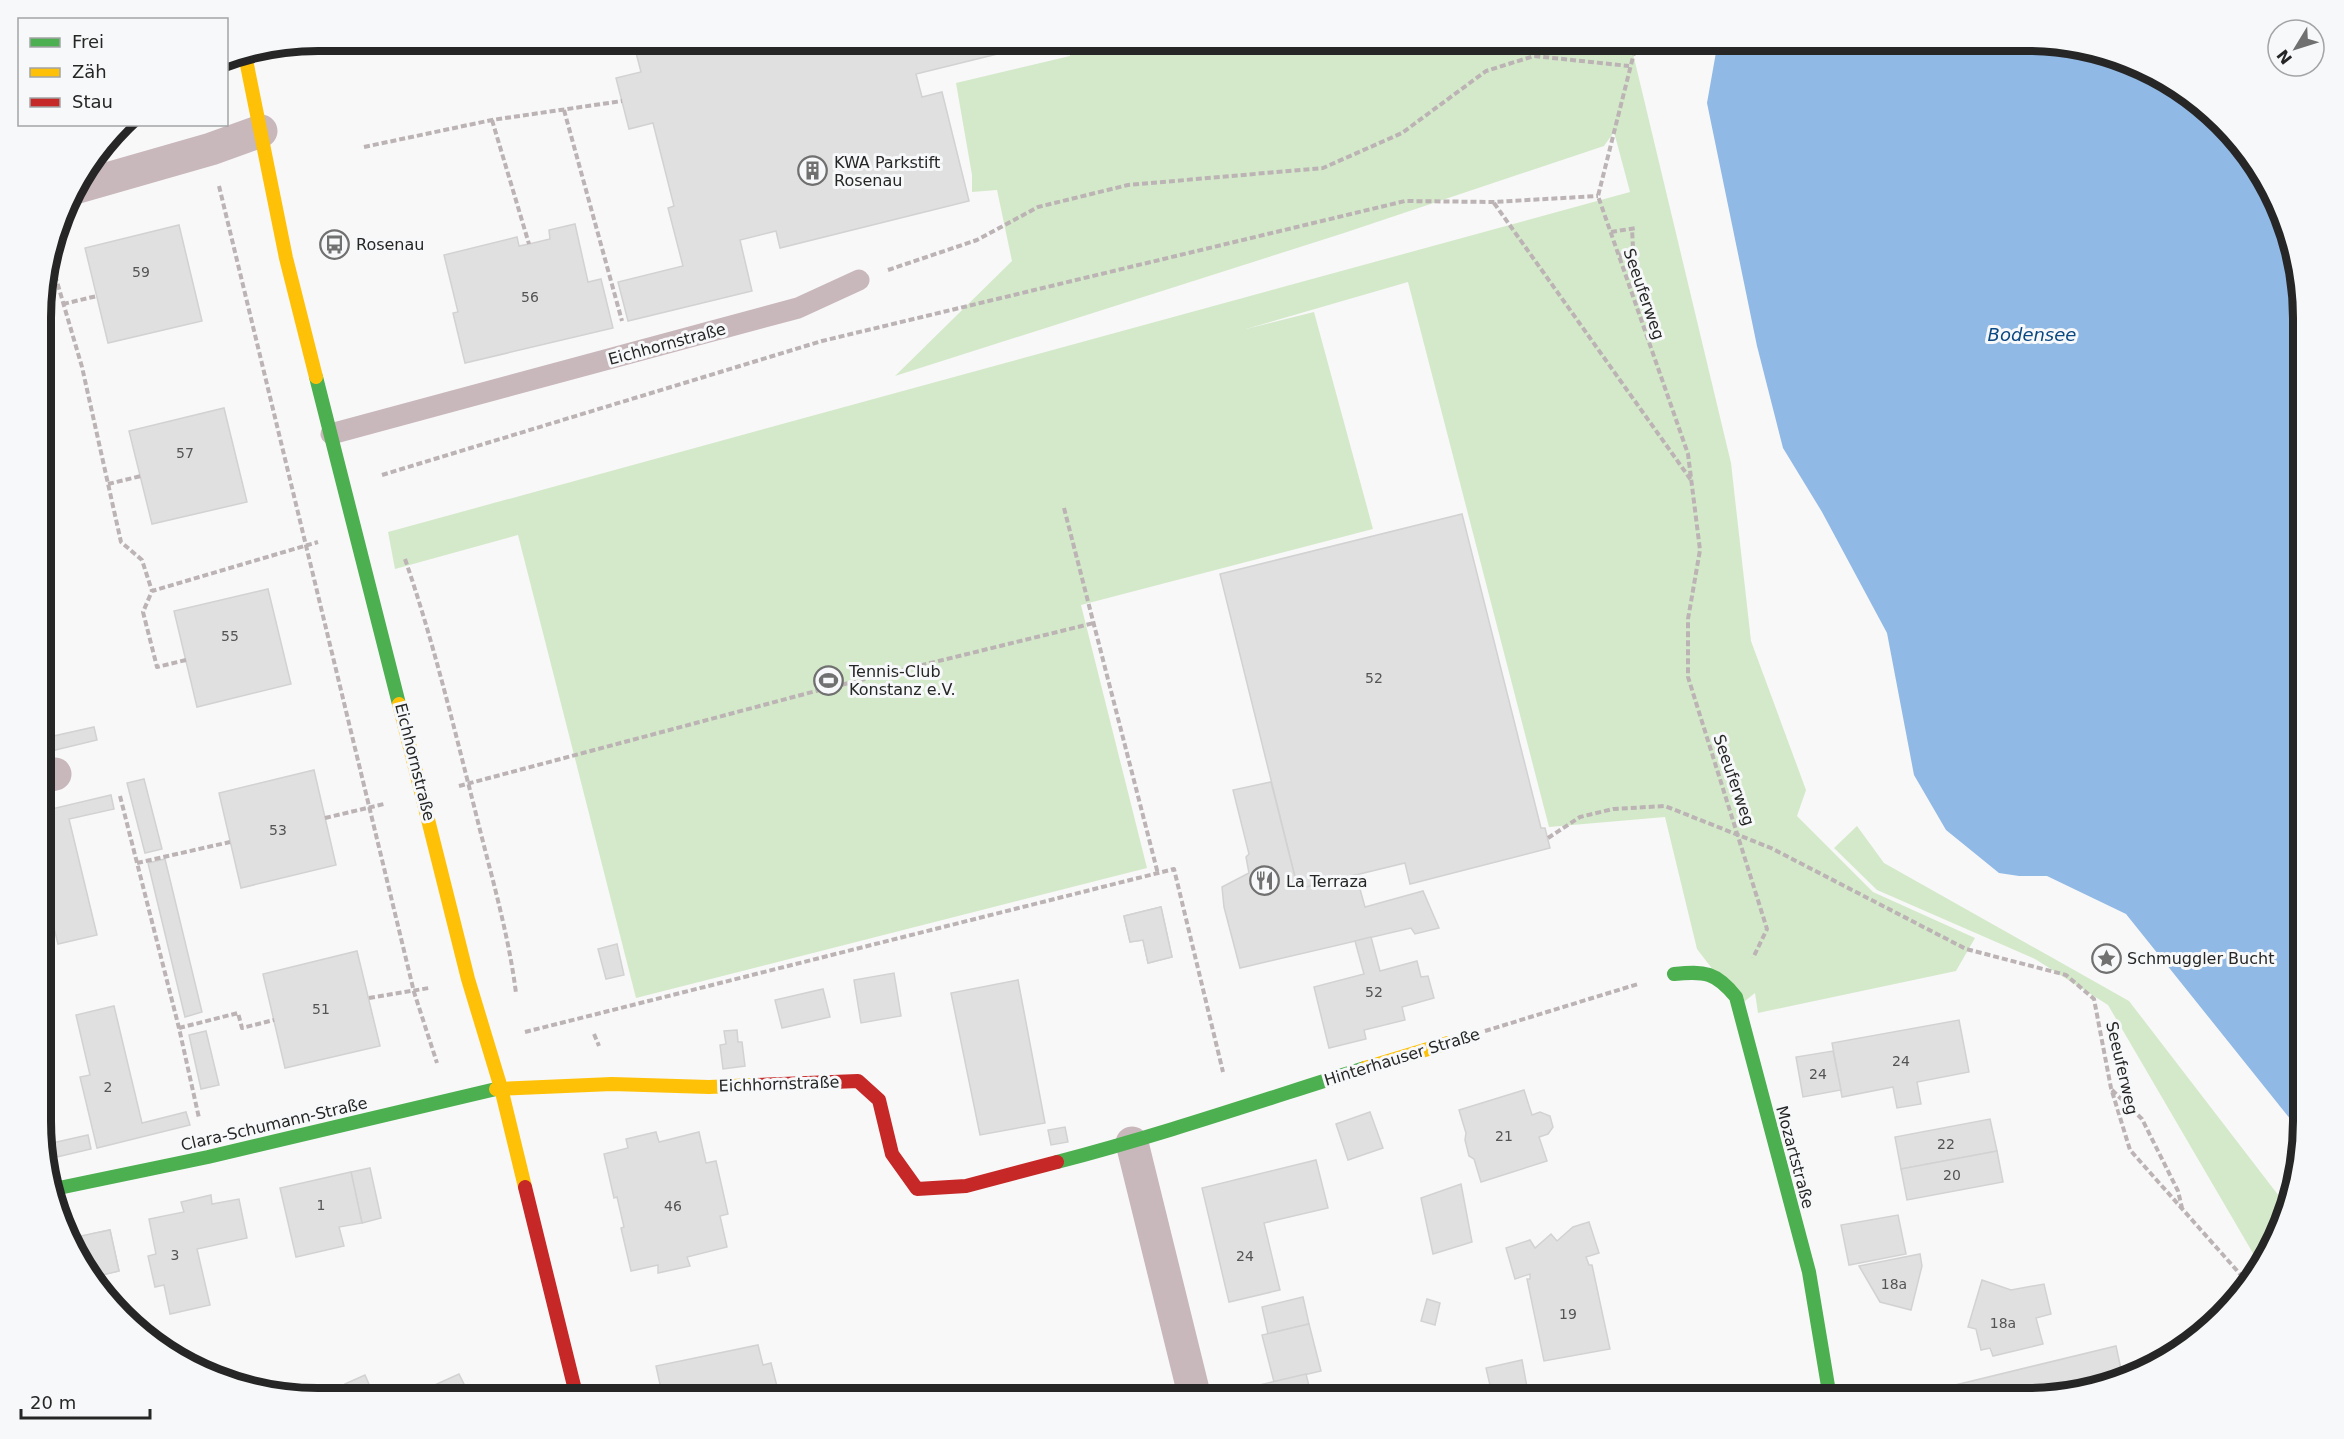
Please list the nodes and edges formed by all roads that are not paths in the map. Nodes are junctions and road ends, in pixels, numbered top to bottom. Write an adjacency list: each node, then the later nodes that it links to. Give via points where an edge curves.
1 (246, 61): 2 (street, Eichhornstraße)
2 (261, 131): 3 (street); 5 (street, Eichhornstraße, via 286,258)
3 (87, 184)
4 (859, 280): 5 (lane, Eichhornstraße, via 798,308)
5 (331, 434): 8 (street, Eichhornstraße, via 468,980)
6 (1674, 974): 14 (street, Mozartstraße, via 1704,971 1723,980 1736,997 1809,1272)
7 (1448, 1043): 9 (street, Hinterhauser Straße)
8 (501, 1089): 10 (street, Clara-Schumann-Straße); 11 (street, Eichhornstraße, via 858,1081 879,1100 892,1154); 12 (street, Eichhornstraße)
9 (1132, 1143): 11 (street, Hinterhauser Straße, via 966,1186); 13 (street)
10 (59, 1188)
11 (916, 1189)
12 (575, 1388)
13 (1193, 1388)
14 (1828, 1388)

